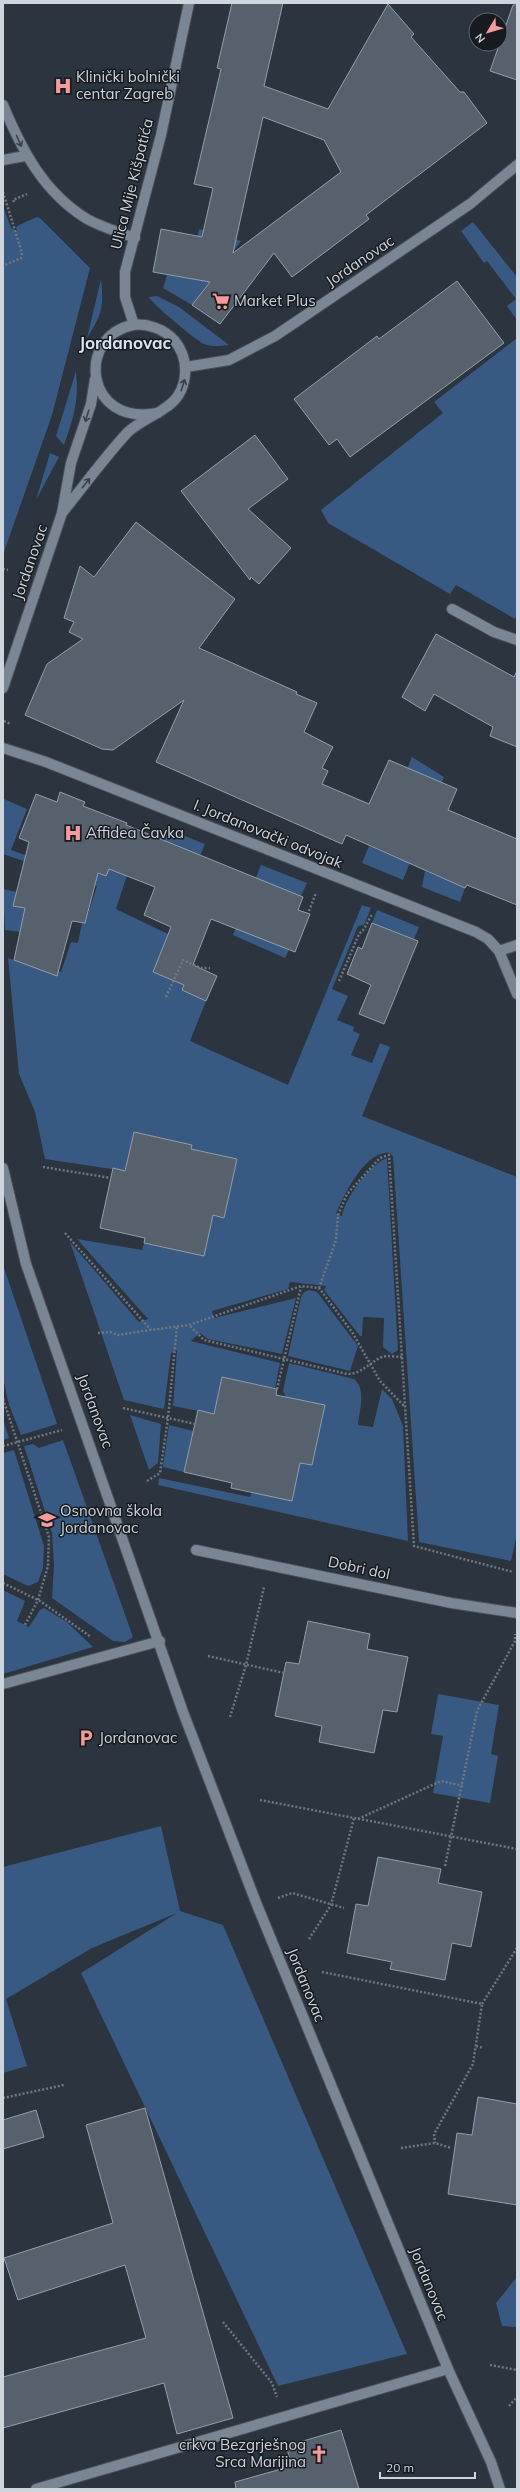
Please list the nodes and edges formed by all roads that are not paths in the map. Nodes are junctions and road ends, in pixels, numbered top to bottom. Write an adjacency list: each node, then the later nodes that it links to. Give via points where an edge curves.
1 (189, 3): 6 (main road, Ulica Mije Kišpatića, via 161,135)
2 (3, 105): 3 (main road, one-way to 3)
3 (26, 156): 4 (main road); 6 (main road, via 47,184 74,209 104,227)
4 (3, 160)
5 (517, 165): 8 (main road, Jordanovac, via 470,204 275,336 229,360)
6 (135, 238): 7 (main road, Ulica Mije Kišpatića, via 124,285)
7 (134, 325): 8 (main road, via 158,328 171,337 179,346); 9 (main road, via 116,332 105,342 98,355)
8 (186, 367): 10 (main road, one-way to 8, via 171,404 180,393)
9 (96, 378): 10 (main road, via 104,397 115,408 128,414); 11 (main road, one-way to 11, via 91,404 71,463)
10 (158, 412): 11 (main road, one-way to 10, via 128,432)
11 (62, 513): 14 (main road, Jordanovac)
12 (452, 609): 13 (main road, via 494,632)
13 (517, 640)
14 (3, 688)
15 (3, 748): 17 (main road, I. Jordanovački odvojak, via 46,762 476,932 488,939)
16 (517, 945): 17 (main road)
17 (499, 952): 18 (main road)
18 (517, 994)
19 (3, 1168): 22 (main road, Jordanovac, via 26,1264)
20 (196, 1550): 21 (main road, Dobri dol)
21 (517, 1613)
22 (160, 1641): 23 (main road); 24 (main road, Jordanovac, via 183,1712 257,1905)
23 (3, 1684)
24 (448, 2369): 25 (main road, Jordanovac); 26 (main road)
25 (491, 2462): 27 (main road, Jordanovac); 28 (main road, Jordanovac)
26 (36, 2489)
27 (500, 2489)
28 (508, 2489)

